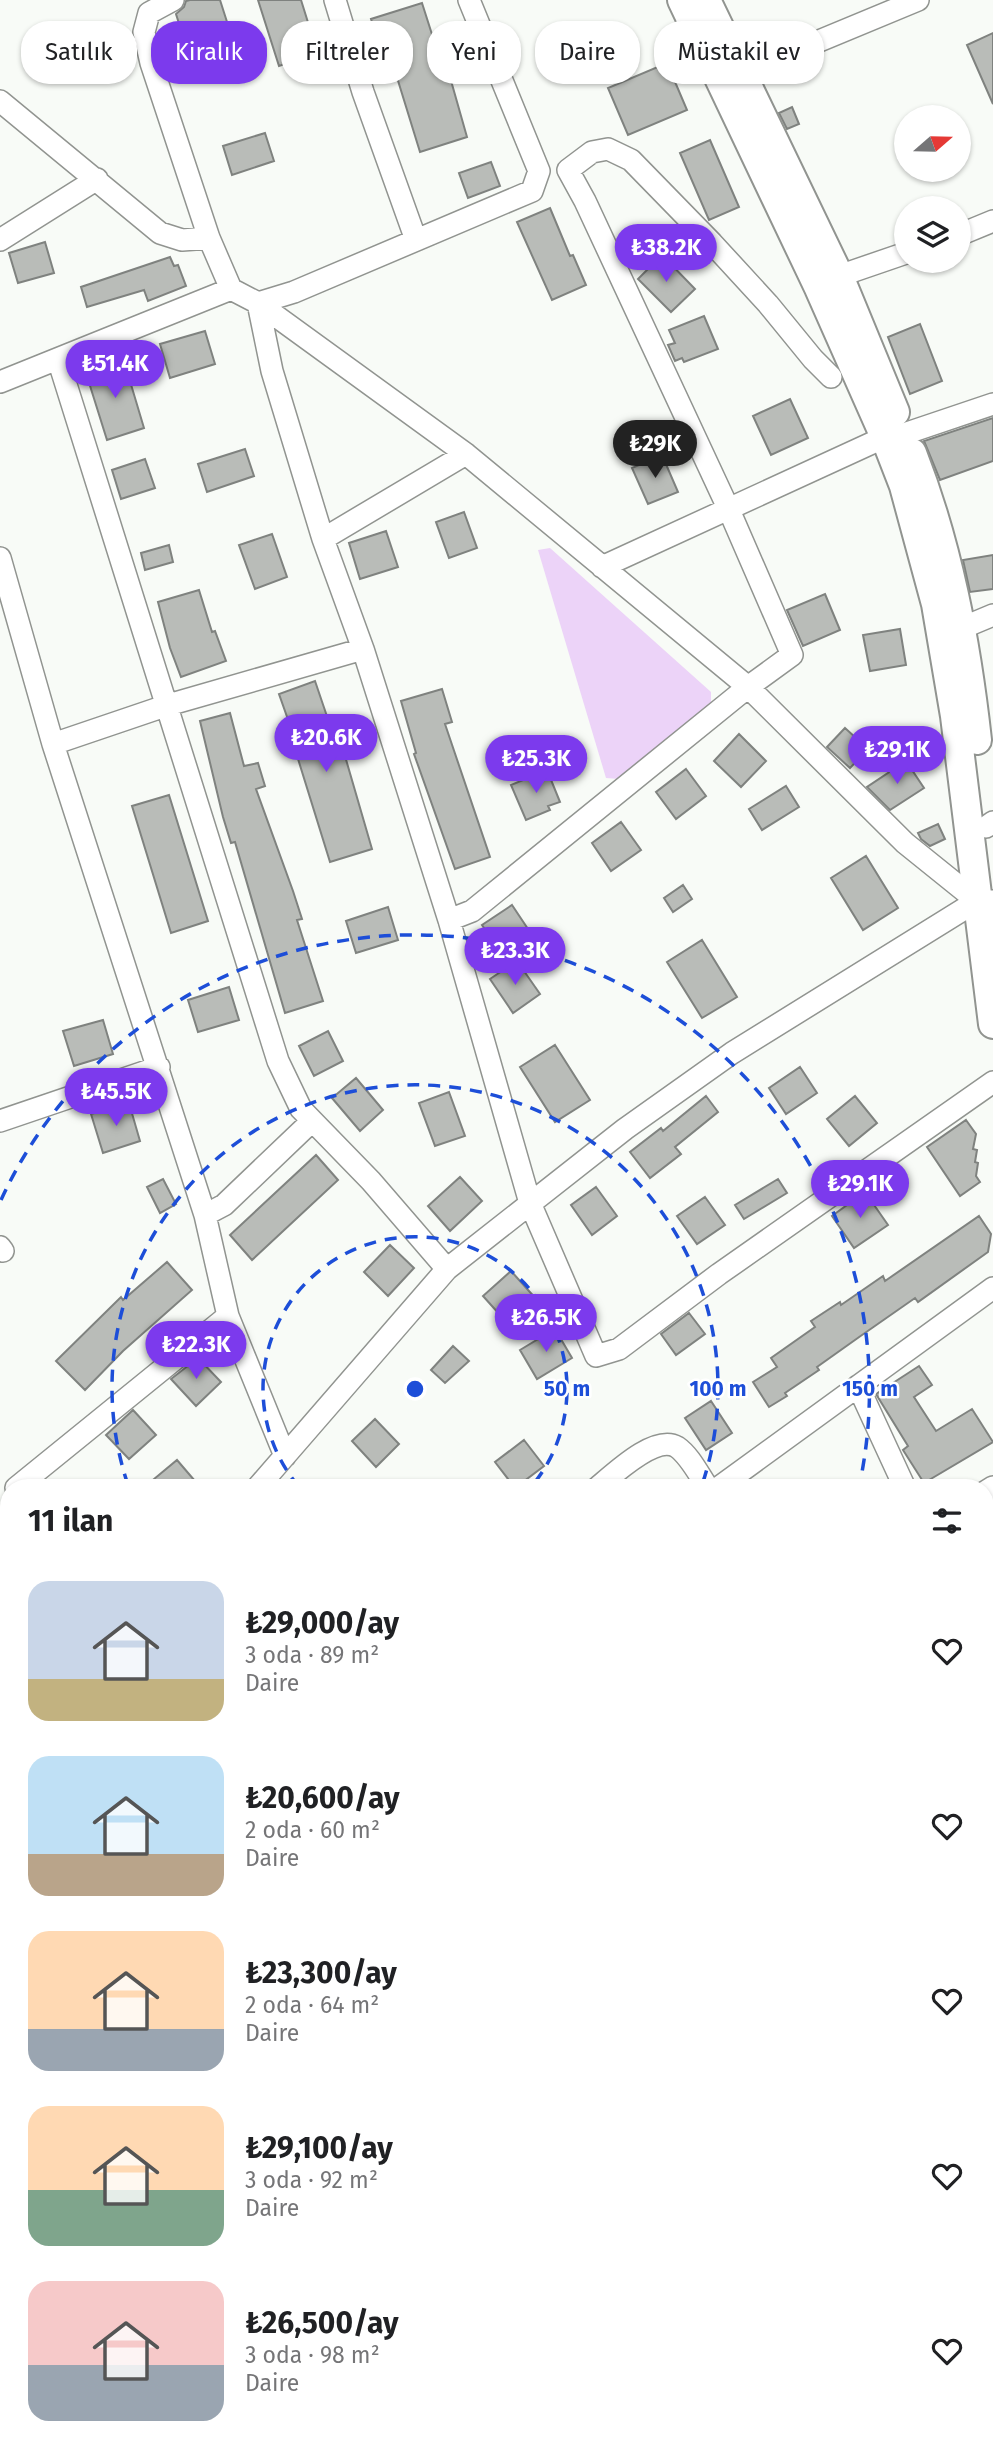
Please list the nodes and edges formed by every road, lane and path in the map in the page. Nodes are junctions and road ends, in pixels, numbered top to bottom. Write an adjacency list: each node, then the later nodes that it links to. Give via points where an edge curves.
1 (173, 0): 17 (street, via 149,13 144,32)
2 (335, 0): 19 (street)
3 (469, 0): 13 (street)
4 (682, 0): 7 (main road)
5 (706, 0): 8 (main road)
6 (918, 0): 9 (street)
7 (695, 21)
8 (712, 21)
9 (824, 39)
10 (733, 84): 21 (main road)
11 (0, 101): 14 (street)
12 (568, 170): 13 (street); 25 (street, via 592,152 608,149 631,160); 30 (street)
13 (539, 171): 19 (street, via 532,191)
14 (97, 179): 17 (street, via 160,233 182,240); 18 (street)
15 (993, 221): 16 (street)
16 (971, 230)
17 (209, 238): 22 (street)
18 (0, 240)
19 (415, 240): 23 (street)
20 (894, 258): 21 (street)
21 (829, 282): 28 (main road)
22 (231, 289): 23 (street); 24 (street)
23 (258, 303): 29 (street); 31 (street, via 272,370)
24 (58, 359): 26 (street); 38 (street)
25 (831, 377)
26 (0, 382)
27 (993, 404): 28 (street)
28 (895, 436): 30 (street); 35 (main road, via 929,497); 42 (main road, via 936,604)
29 (466, 454): 31 (street); 33 (street)
30 (729, 510): 33 (street); 37 (street, via 792,655)
31 (323, 539): 36 (street)
32 (0, 558): 39 (street)
33 (602, 566): 37 (street)
34 (993, 615): 35 (street)
35 (962, 628): 40 (main road)
36 (363, 649): 38 (street); 43 (street)
37 (748, 687): 42 (street, via 905,843); 43 (street, via 472,911)
38 (168, 705): 39 (street); 48 (street, via 278,1061 301,1109)
39 (54, 744): 45 (street)
40 (989, 824): 41 (main road)
41 (993, 867)
42 (985, 901): 44 (main road); 49 (street, via 732,1053)
43 (449, 920): 49 (street)
44 (993, 1024)
45 (159, 1067): 47 (street); 50 (street)
46 (993, 1082): 49 (street, via 620,1349 596,1356)
47 (0, 1121)
48 (312, 1121): 50 (street, via 224,1205); 51 (street)
49 (530, 1203): 51 (street)
50 (205, 1215): 53 (street)
51 (447, 1269): 55 (street)
52 (993, 1288): 54 (street)
53 (228, 1315): 55 (street); 56 (street)
54 (858, 1386): 60 (street); 61 (street)
55 (285, 1456): 57 (street)
56 (27, 1479)
57 (265, 1479)
58 (609, 1479): 59 (street, via 651,1448 666,1443 684,1452)
59 (702, 1479)
60 (730, 1479)
61 (901, 1479)

